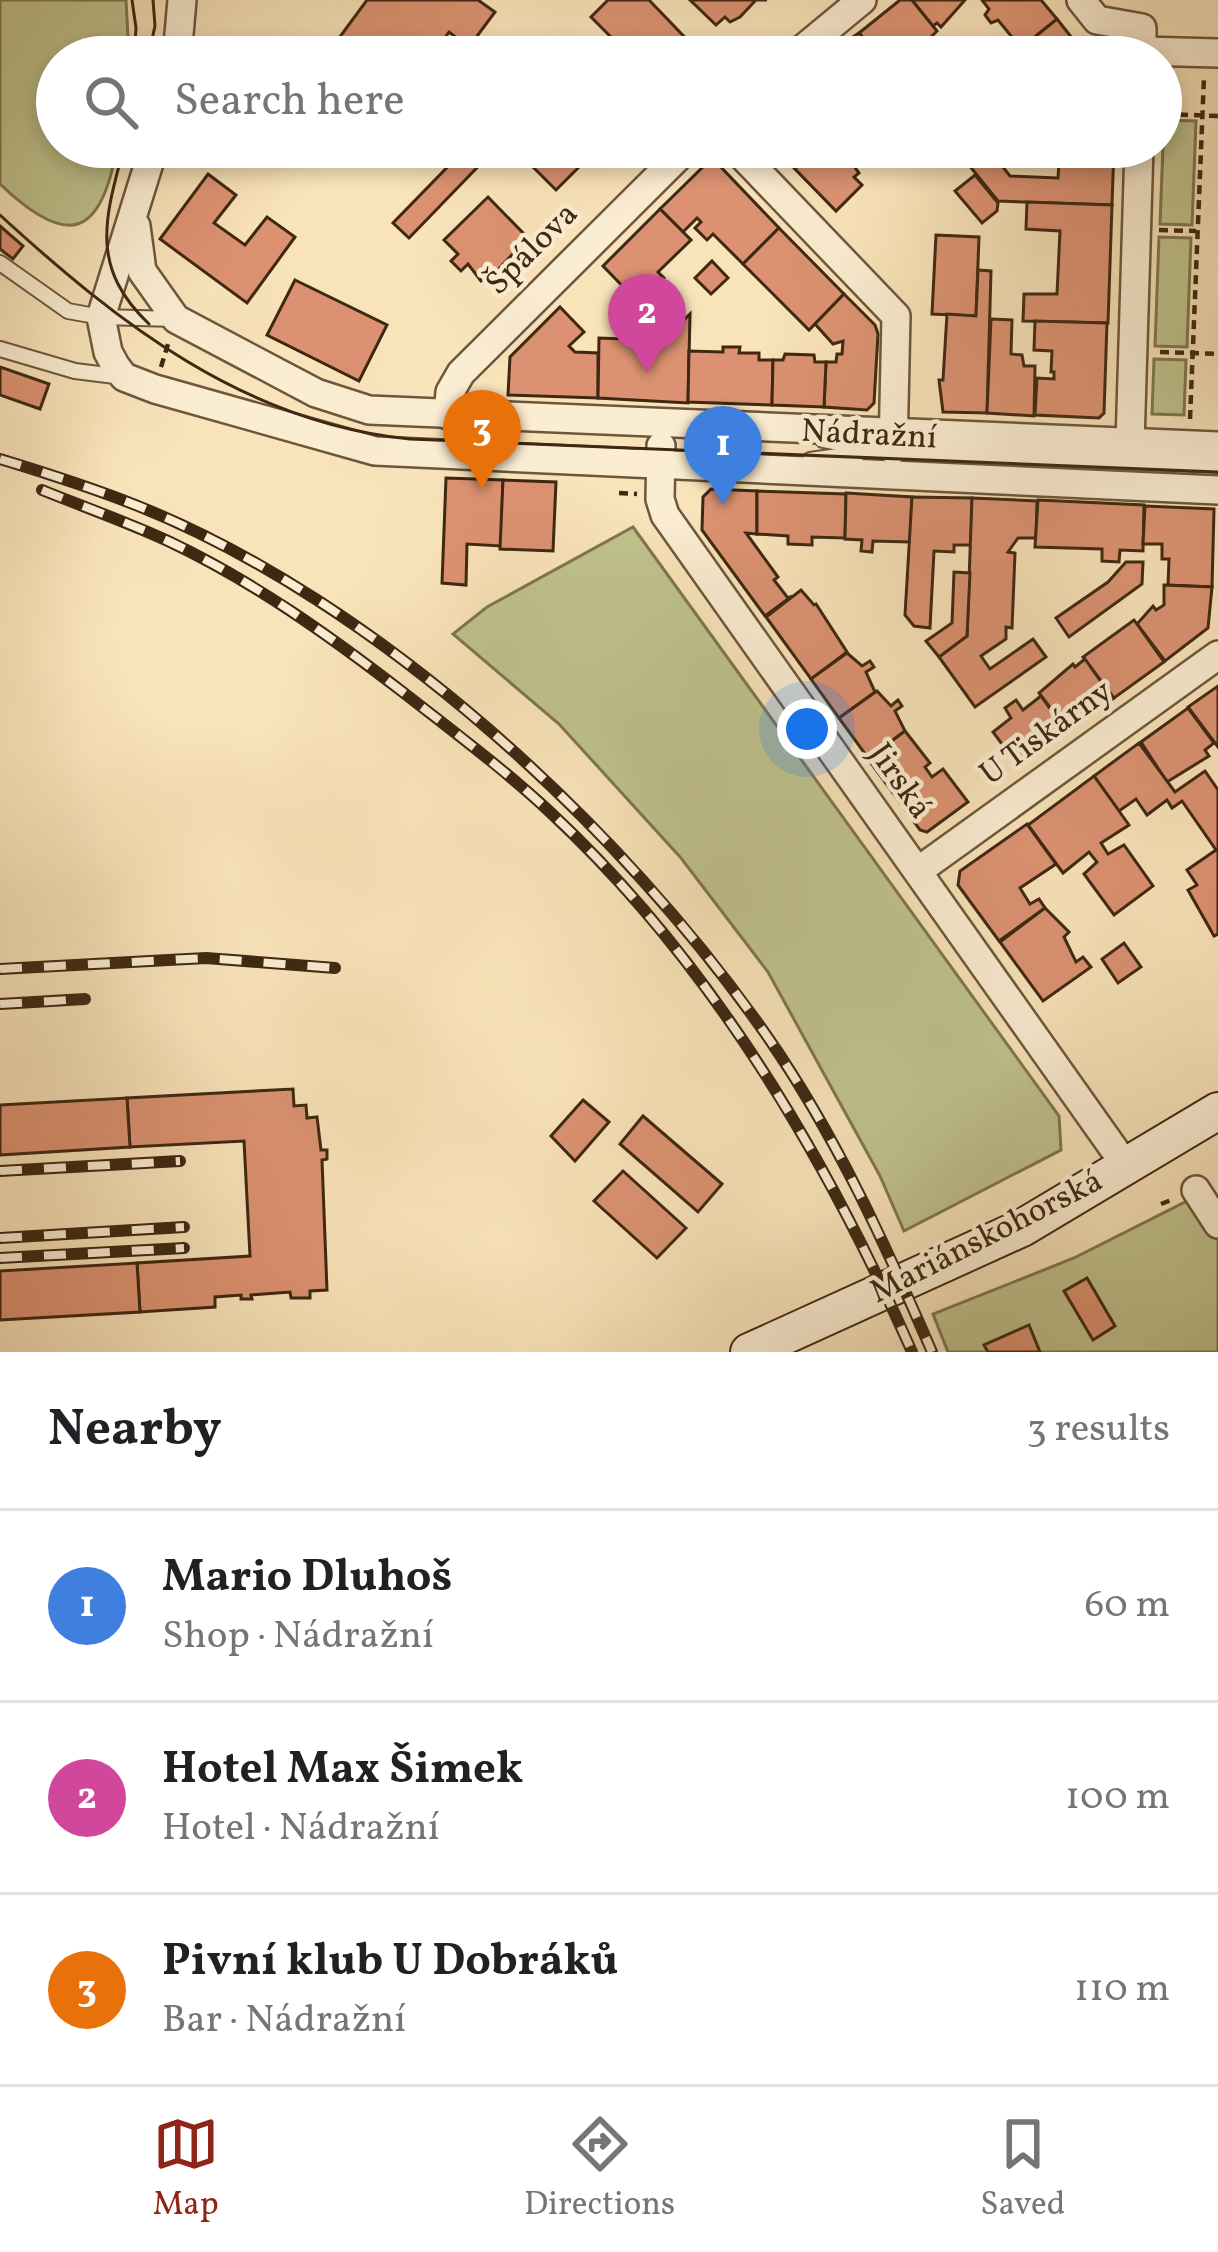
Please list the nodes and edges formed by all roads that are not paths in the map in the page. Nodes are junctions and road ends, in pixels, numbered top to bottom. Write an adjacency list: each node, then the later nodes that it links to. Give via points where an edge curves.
1 (182, 0): 4 (street)
2 (862, 0): 5 (street)
3 (1081, 0): 6 (street, via 1097,20 1142,28)
4 (179, 36)
5 (818, 36)
6 (1142, 36)
7 (148, 168): 11 (street, Nádražní)
8 (667, 168): 17 (street, Špálova, via 461,373)
9 (754, 168): 21 (street, via 896,316)
10 (1138, 168): 19 (street)
11 (136, 215): 13 (street, Nádražní); 14 (street, Nádražní, via 142,271)
12 (0, 263): 13 (lane, via 68,311)
13 (101, 317): 14 (lane); 16 (street)
14 (176, 319): 17 (street, Nádražní, via 330,399)
15 (0, 349): 16 (lane)
16 (124, 377): 22 (street, Nádražní, via 361,450)
17 (448, 415): 18 (street, Nádražní)
18 (663, 424): 21 (street, Nádražní, via 766,428); 22 (street, Jirská)
19 (1130, 442): 20 (street, Nádražní); 21 (street, Nádražní)
20 (1218, 446)
21 (889, 452): 22 (street, Nádražní, via 765,467); 23 (lane); 24 (street, Nádražní, via 1024,484)
22 (661, 463): 26 (street, Jirská, via 665,515)
23 (1218, 465)
24 (1218, 490)
25 (1218, 655): 26 (street, U Tiskárny)
26 (918, 871): 28 (street, Jirská)
27 (1218, 1111): 28 (main road, Mariánskohorská)
28 (1126, 1166): 31 (main road, Mariánskohorská, via 1022,1228)
29 (1196, 1190): 30 (street)
30 (1218, 1224)
31 (749, 1352)

